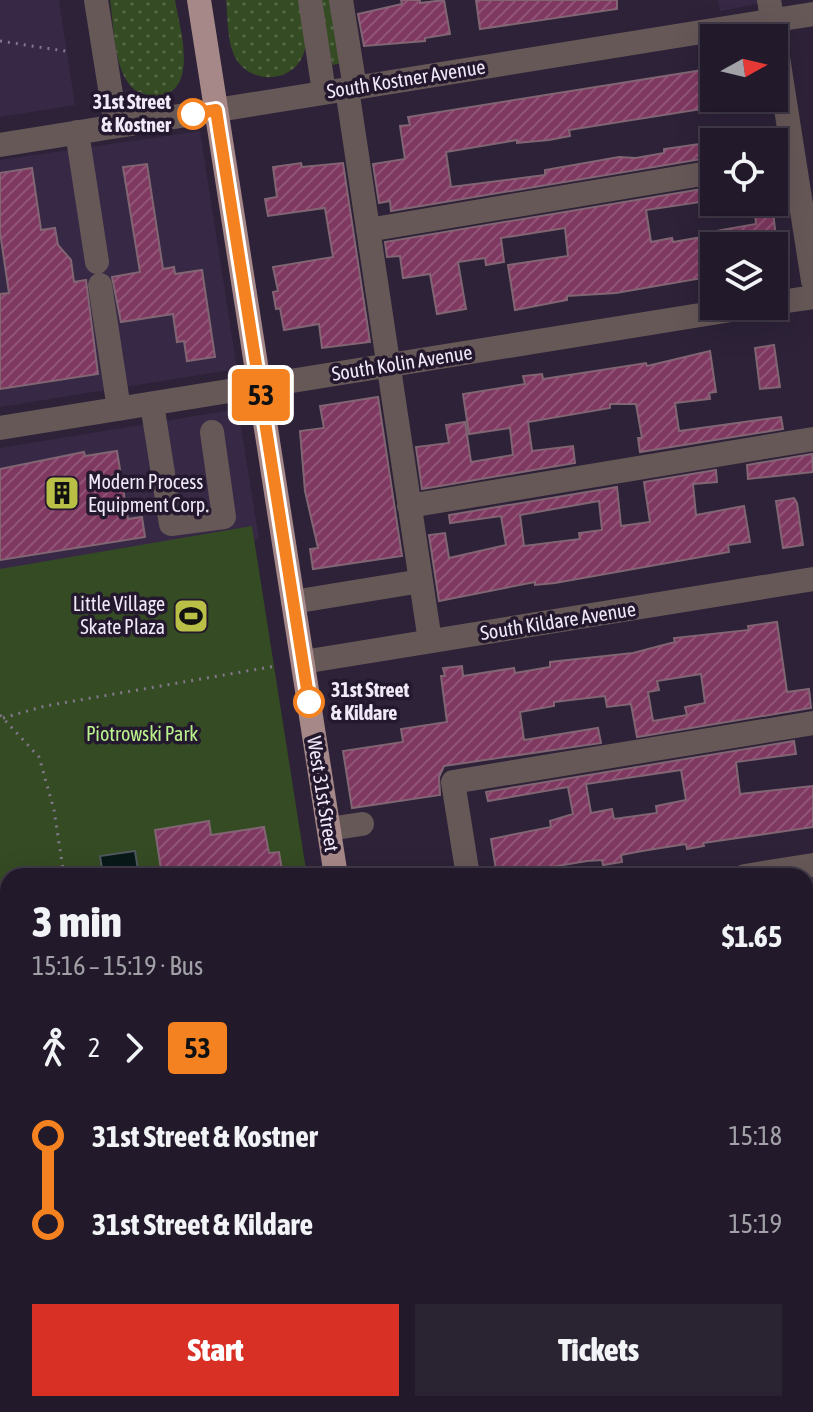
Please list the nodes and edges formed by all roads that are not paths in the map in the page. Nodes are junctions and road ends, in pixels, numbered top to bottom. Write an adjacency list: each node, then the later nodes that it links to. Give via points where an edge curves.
1 (96, 0): 9 (street)
2 (199, 0): 8 (main road, West 31st Street)
3 (310, 0): 7 (street)
4 (341, 0): 7 (street)
5 (770, 10): 6 (street, South Kostner Avenue); 7 (street, South Kostner Avenue); 12 (street)
6 (813, 14)
7 (342, 90): 8 (street, South Kostner Avenue); 14 (street)
8 (216, 110): 9 (street, South Kostner Avenue); 20 (main road, West 31st Street)
9 (116, 126): 10 (street, South Kostner Avenue)
10 (77, 132): 11 (street, South Kostner Avenue); 22 (street)
11 (0, 145)
12 (794, 159): 15 (street)
13 (700, 174): 14 (street)
14 (368, 230): 19 (street)
15 (813, 281)
16 (813, 297): 17 (street)
17 (788, 301)
18 (700, 315): 19 (street, South Kolin Avenue)
19 (387, 366): 20 (street, South Kolin Avenue); 26 (street)
20 (260, 386): 21 (street, South Kolin Avenue); 29 (main road, West 31st Street)
21 (152, 404): 22 (street, South Kolin Avenue); 24 (street, via 171,524 224,517)
22 (119, 409): 23 (street, South Kolin Avenue)
23 (0, 428)
24 (212, 432)
25 (813, 439): 26 (street)
26 (409, 506): 28 (street)
27 (813, 579): 30 (street, South Kildare Avenue)
28 (421, 581): 29 (street); 30 (street)
29 (293, 602): 31 (main road, West 31st Street)
30 (430, 641): 31 (street, South Kildare Avenue)
31 (303, 662): 34 (main road, West 31st Street)
32 (813, 723): 36 (street, via 453,782)
33 (362, 824): 34 (street)
34 (329, 829): 35 (main road, West 31st Street)
35 (335, 868)
36 (467, 868)

